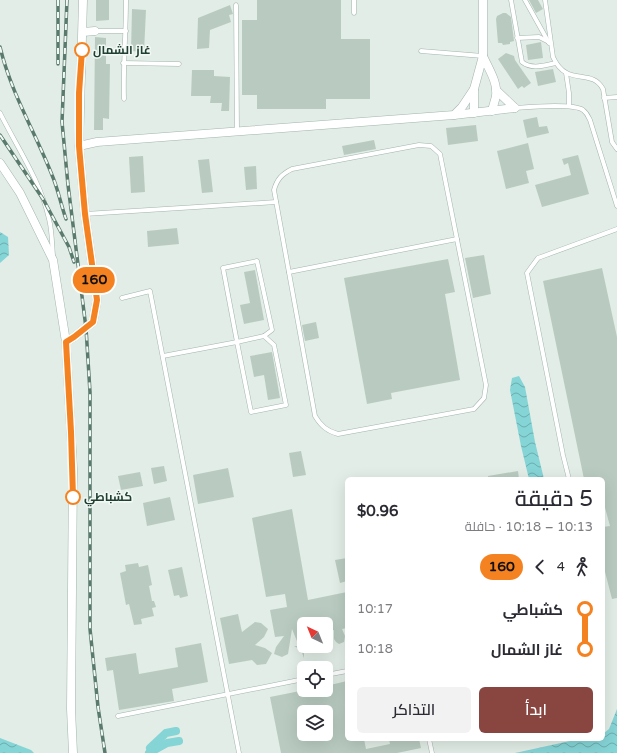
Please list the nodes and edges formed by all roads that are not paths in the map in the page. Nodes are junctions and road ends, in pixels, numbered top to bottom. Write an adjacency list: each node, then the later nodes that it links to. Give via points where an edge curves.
1 (83, 0): 11 (street)
2 (126, 0): 10 (lane)
3 (354, 0): 9 (lane)
4 (483, 0): 17 (street)
5 (511, 0): 13 (lane)
6 (525, 0): 14 (lane)
7 (545, 0): 16 (lane)
8 (236, 5): 33 (lane)
9 (354, 13)
10 (126, 31): 12 (lane); 19 (lane)
11 (83, 32): 12 (street); 34 (street)
12 (95, 32)
13 (517, 38): 14 (lane, via 539,37); 18 (lane, via 522,62 526,66)
14 (549, 43): 16 (lane)
15 (421, 51): 17 (lane)
16 (553, 52): 18 (lane)
17 (483, 56): 22 (street); 23 (street)
18 (556, 62): 21 (lane)
19 (123, 63): 20 (lane); 26 (lane)
20 (179, 64)
21 (566, 73): 25 (lane, via 597,80 603,89); 27 (lane)
22 (474, 89): 31 (street); 32 (street)
23 (496, 90): 28 (street); 29 (street)
24 (617, 96): 25 (lane)
25 (604, 98): 35 (lane, via 612,142)
26 (124, 99)
27 (569, 106): 28 (lane); 38 (lane, via 582,109 587,114)
28 (515, 108): 29 (street)
29 (492, 111): 31 (street)
30 (0, 113): 42 (lane, via 43,199 52,235)
31 (474, 113): 32 (street)
32 (454, 115): 33 (street)
33 (237, 131): 34 (street, via 97,142)
34 (79, 146): 39 (street)
35 (617, 149)
36 (0, 163): 42 (street, via 20,193)
37 (276, 202): 39 (lane); 41 (lane, via 274,190 277,181 283,173 292,169 419,144 431,146 440,154); 43 (lane)
38 (617, 206)
39 (85, 214): 46 (street, via 97,300 96,310 93,322)
40 (617, 229): 49 (lane, via 538,258 527,273)
41 (457, 239): 43 (lane); 43 (lane, via 486,385 484,398 474,409 338,434 329,432 315,416)
42 (53, 260): 46 (street)
43 (289, 272)
44 (122, 298): 48 (lane, via 150,291)
45 (264, 336): 47 (lane); 47 (lane, via 274,345 286,405 251,412); 47 (lane, via 272,330 257,261 223,268)
46 (66, 342): 56 (street, via 73,470)
47 (237, 342): 48 (lane)
48 (163, 356): 53 (lane)
49 (568, 477)
50 (345, 671): 51 (lane)
51 (333, 674)
52 (297, 680): 53 (lane)
53 (228, 694): 54 (lane); 57 (lane)
54 (118, 716)
55 (429, 741): 58 (lane)
56 (73, 753)
57 (239, 753)
58 (432, 753)

